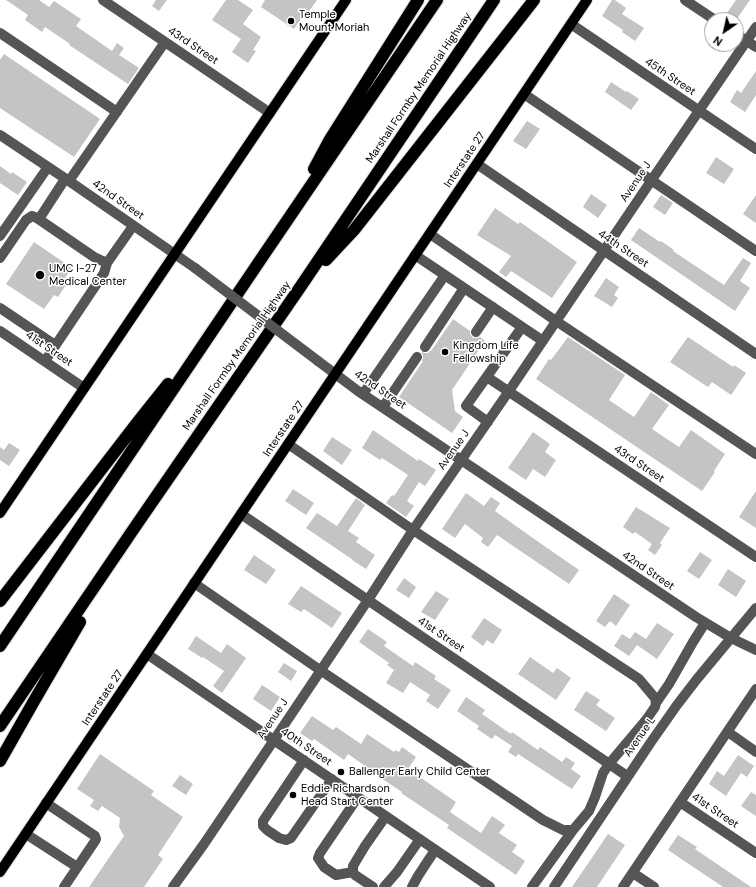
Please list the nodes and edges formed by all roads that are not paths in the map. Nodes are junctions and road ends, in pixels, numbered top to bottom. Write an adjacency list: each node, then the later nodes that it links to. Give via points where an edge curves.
1 (103, 0): 14 (street, 43rd Street)
2 (346, 0): 19 (main road)
3 (418, 0): 34 (highway, via 330,141)
4 (437, 0): 34 (highway)
5 (494, 0): 38 (highway, Marshall Formby Memorial Highway)
6 (534, 0): 38 (highway, via 354,230)
7 (588, 0): 10 (main road, Interstate 27)
8 (685, 0): 9 (street)
9 (704, 13)
10 (571, 24): 16 (main road, Interstate 27); 17 (street, 45th Street)
11 (756, 27): 13 (street, Avenue J)
12 (0, 33): 18 (street)
13 (746, 41): 15 (street); 17 (street, Avenue J)
14 (165, 42): 18 (street); 19 (street, 43rd Street)
15 (756, 47)
16 (524, 94): 22 (main road, Interstate 27); 25 (street)
17 (699, 111): 21 (street, 45th Street); 25 (street, Avenue J)
18 (117, 112): 24 (street)
19 (270, 113): 32 (main road)
20 (0, 135): 23 (street, 42nd Street)
21 (756, 149)
22 (477, 164): 28 (main road, Interstate 27); 30 (street, 44th Street)
23 (48, 167): 24 (street, 42nd Street); 29 (street)
24 (67, 180): 26 (street); 27 (street, 42nd Street)
25 (651, 180): 30 (street, Avenue J); 31 (street)
26 (39, 219): 35 (street, via 32,216 26,220); 36 (street, via 94,257)
27 (133, 226): 32 (street, 42nd Street); 36 (street)
28 (430, 234): 33 (main road, Interstate 27); 43 (street)
29 (0, 235)
30 (604, 251): 43 (street, Avenue J); 50 (street, 44th Street)
31 (756, 251)
32 (174, 254): 53 (street, 42nd Street, bridge); 55 (main road)
33 (415, 255): 37 (street); 53 (main road, Interstate 27)
34 (263, 256): 42 (highway)
35 (0, 258)
36 (107, 263): 48 (street, via 104,273)
37 (445, 275): 39 (street); 57 (street)
38 (301, 286): 65 (highway, Marshall Formby Memorial Highway)
39 (464, 288): 40 (street); 49 (street)
40 (493, 307): 44 (street); 46 (street)
41 (0, 308): 48 (street)
42 (222, 317): 70 (highway); 74 (highway)
43 (556, 321): 47 (street, Avenue J); 61 (street)
44 (522, 327): 47 (street); 54 (street)
45 (0, 330): 52 (street, 41st Street)
46 (476, 332)
47 (543, 341): 56 (street, Avenue J)
48 (55, 345): 52 (street)
49 (425, 347)
50 (756, 354)
51 (417, 357): 58 (street)
52 (45, 361): 55 (street, 41st Street)
53 (335, 374): 57 (street, 42nd Street); 60 (main road, Interstate 27)
54 (487, 377): 56 (street, 43rd Street); 59 (street, via 466,406)
55 (84, 388): 63 (main road)
56 (509, 391): 59 (street, Avenue J); 67 (street, 43rd Street)
57 (363, 394): 58 (street, 42nd Street)
58 (383, 407): 62 (street, 42nd Street)
59 (488, 422): 62 (street, Avenue J)
60 (288, 444): 64 (main road, Interstate 27); 66 (street)
61 (756, 454)
62 (462, 460): 66 (street, Avenue J); 72 (street, 42nd Street)
63 (0, 513)
64 (241, 514): 68 (main road, Interstate 27); 69 (street, 41st Street)
65 (135, 527): 80 (highway, Marshall Formby Memorial Highway); 85 (highway)
66 (413, 530): 69 (street, Avenue J); 79 (street, via 639,679)
67 (756, 556)
68 (194, 583): 76 (main road, Interstate 27); 77 (street)
69 (368, 600): 77 (street, Avenue J); 86 (street, 41st Street)
70 (0, 601)
71 (756, 608): 73 (street, Avenue L)
72 (705, 623): 73 (street, 42nd Street); 79 (street)
73 (731, 638): 75 (street, 42nd Street); 87 (street, Avenue L, via 677,705)
74 (0, 646)
75 (756, 650)
76 (147, 654): 82 (street, 40th Street); 91 (main road, Interstate 27)
77 (320, 670): 82 (street, Avenue J); 93 (street, via 543,820 563,830)
78 (756, 689): 81 (street)
79 (656, 702): 86 (street, via 646,720)
80 (0, 726)
81 (728, 732): 83 (street); 90 (street)
82 (274, 740): 84 (street, 40th Street); 103 (street, Avenue J)
83 (756, 752)
84 (304, 760): 88 (street, 40th Street); 88 (street, via 263,822 267,830 279,838 291,838)
85 (0, 762)
86 (609, 764): 87 (street, 41st Street); 93 (street, via 589,811)
87 (628, 776): 109 (street, Avenue L)
88 (332, 779): 89 (street, 40th Street)
89 (358, 797): 92 (street, 40th Street); 100 (street, via 318,858 324,867 336,875)
90 (680, 802): 97 (street, 41st Street); 101 (street)
91 (46, 803): 94 (main road, Interstate 27); 98 (street, via 95,836 95,841)
92 (386, 816): 95 (street, 40th Street); 100 (street, via 353,866)
93 (573, 830): 108 (street)
94 (26, 834): 98 (street); 99 (main road, Interstate 27)
95 (420, 839): 96 (street, 40th Street); 105 (street)
96 (435, 850): 106 (street); 107 (street, 40th Street)
97 (756, 853)
98 (77, 868): 102 (street)
99 (0, 872)
100 (353, 872): 104 (street)
101 (633, 873): 110 (street); 111 (street)
102 (64, 887)
103 (173, 887)
104 (373, 887)
105 (384, 887)
106 (412, 887)
107 (490, 887)
108 (532, 887)
109 (554, 887)
110 (623, 887)
111 (654, 887)

